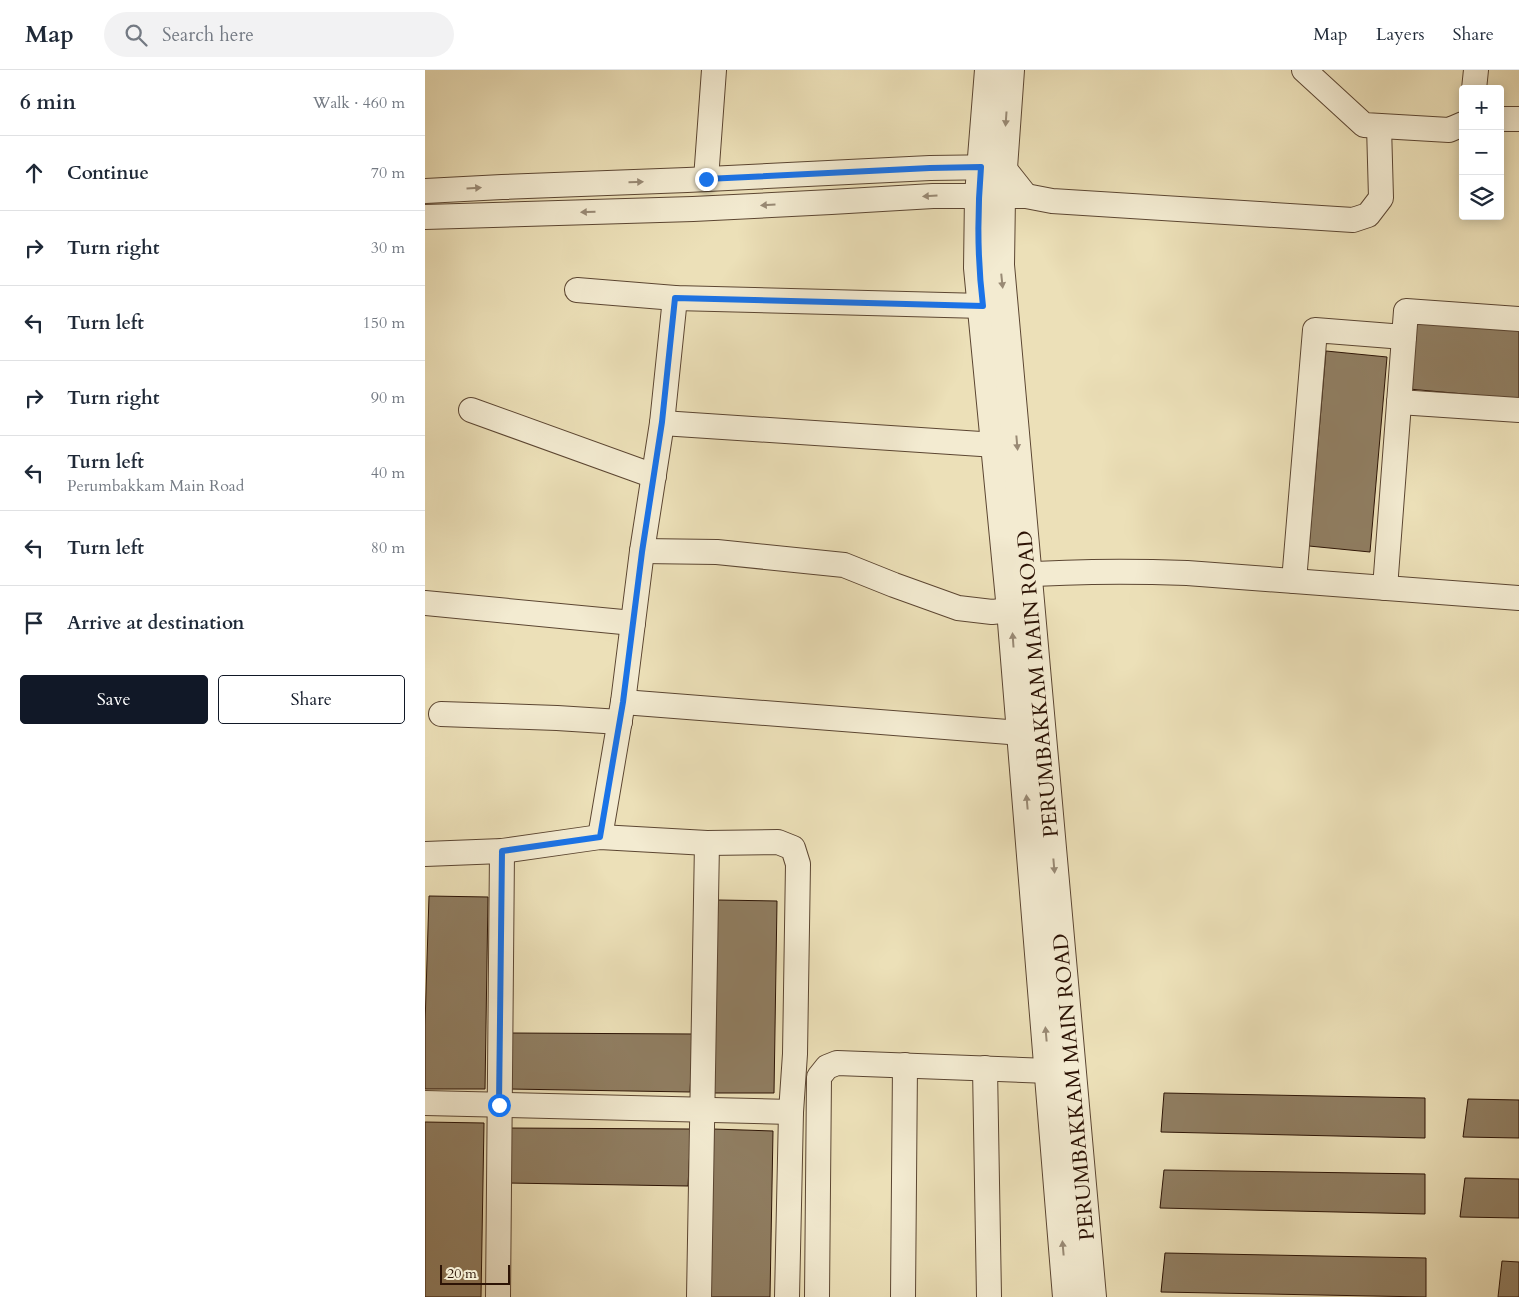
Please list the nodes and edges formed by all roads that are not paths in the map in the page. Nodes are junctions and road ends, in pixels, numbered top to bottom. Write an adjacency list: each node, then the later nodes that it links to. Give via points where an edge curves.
1 (714, 70): 11 (street)
2 (1304, 70): 8 (street, via 1364,125)
3 (1476, 70): 5 (street)
4 (1007, 72): 10 (street, PERUMBAKKAM MAIN ROAD)
5 (1474, 85)
6 (1519, 119): 7 (street)
7 (1504, 120)
8 (1379, 126): 9 (street, via 1449,130); 13 (street, via 1381,198 1368,215 1353,220 1052,202)
9 (1459, 126)
10 (992, 167): 11 (street); 13 (street, PERUMBAKKAM MAIN ROAD); 13 (street)
11 (706, 179): 12 (street, one-way to 11)
12 (425, 191)
13 (1002, 196): 14 (street, one-way to 14, via 933,196 693,209); 17 (street, PERUMBAKKAM MAIN ROAD, via 978,268); 27 (street, PERUMBAKKAM MAIN ROAD, one-way to 27, via 1000,265)
14 (425, 217)
15 (577, 290): 16 (street)
16 (675, 298): 17 (street); 23 (street)
17 (983, 306): 24 (street, PERUMBAKKAM MAIN ROAD)
18 (1519, 319): 19 (street, via 1406,311)
19 (1404, 337): 20 (street); 28 (street, via 1315,330)
20 (1399, 402): 22 (street); 29 (street)
21 (471, 410): 25 (street)
22 (1519, 410)
23 (662, 422): 24 (street); 25 (street)
24 (996, 445): 27 (street, PERUMBAKKAM MAIN ROAD)
25 (654, 476): 26 (street)
26 (642, 552): 32 (street, via 717,552 844,565 958,608 992,612); 33 (street)
27 (1018, 575): 28 (street, via 1134,571); 32 (street, PERUMBAKKAM MAIN ROAD); 55 (street, PERUMBAKKAM MAIN ROAD, one-way to 55)
28 (1293, 581): 29 (street)
29 (1385, 588): 30 (street)
30 (1519, 598)
31 (425, 603): 33 (street)
32 (1011, 610): 36 (street, PERUMBAKKAM MAIN ROAD, one-way to 32)
33 (633, 623): 34 (street)
34 (621, 712): 35 (street, via 557,718); 36 (street); 37 (street)
35 (441, 714)
36 (1021, 732): 43 (street, PERUMBAKKAM MAIN ROAD, one-way to 36)
37 (600, 837): 38 (street); 39 (street)
38 (707, 843): 46 (street); 47 (street, via 778,842 793,848 797,864 795,1054)
39 (502, 851): 40 (street); 45 (street)
40 (425, 854)
41 (905, 1065): 42 (street); 51 (street, via 837,1063 827,1067 819,1077); 52 (street)
42 (985, 1068): 43 (street); 53 (street)
43 (1049, 1071): 54 (street, PERUMBAKKAM MAIN ROAD, one-way to 43)
44 (425, 1103): 45 (street)
45 (499, 1105): 46 (street); 48 (street)
46 (703, 1110): 47 (street); 49 (street)
47 (791, 1112): 50 (street)
48 (498, 1297)
49 (699, 1297)
50 (787, 1297)
51 (817, 1297)
52 (903, 1297)
53 (989, 1297)
54 (1067, 1297)
55 (1092, 1297)

